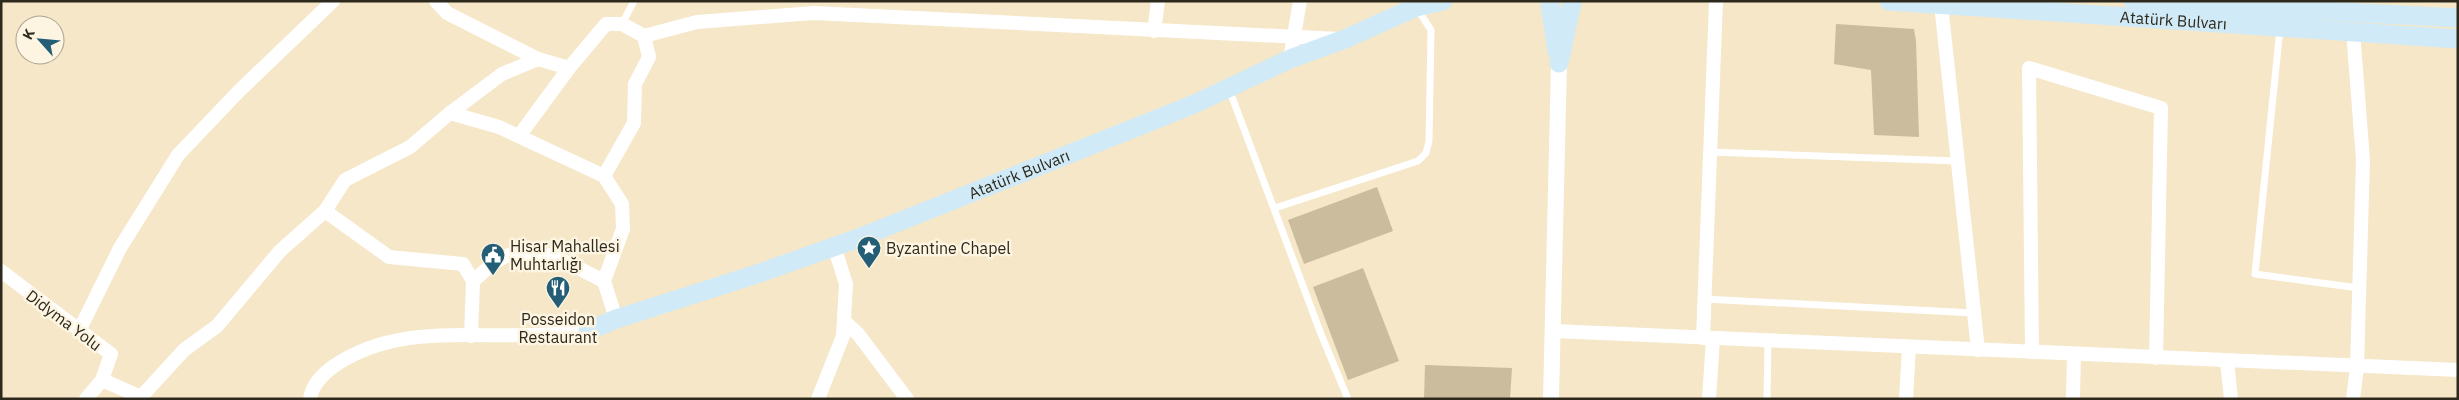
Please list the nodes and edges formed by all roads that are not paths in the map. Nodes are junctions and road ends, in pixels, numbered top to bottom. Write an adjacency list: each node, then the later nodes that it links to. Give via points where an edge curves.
1 (333, 1): 44 (street, via 178,155 120,248)
2 (436, 1): 23 (street, via 447,13)
3 (634, 1): 16 (lane)
4 (1158, 1): 18 (street)
5 (1300, 1): 19 (street)
6 (1443, 1): 12 (main road, Atatürk Bulvarı)
7 (1716, 1): 30 (street)
8 (1889, 1): 13 (main road, Atatürk Bulvarı)
9 (2133, 1): 14 (main road, Atatürk Bulvarı)
10 (1548, 2): 11 (main road, via 1565,6); 25 (main road)
11 (1574, 2): 25 (main road)
12 (1417, 4): 21 (main road, Atatürk Bulvarı); 33 (lane, via 1430,30 1429,141 1426,153 1418,160)
13 (1940, 4): 17 (main road, Atatürk Bulvarı); 31 (street)
14 (2352, 15): 15 (main road, Atatürk Bulvarı); 17 (main road, Atatürk Bulvarı); 22 (main road, Atatürk Bulvarı); 39 (street, via 2363,160)
15 (2458, 18)
16 (622, 24): 20 (street); 26 (street, via 606,24)
17 (2280, 26): 39 (lane, via 2255,274)
18 (1154, 31): 19 (street); 20 (street, via 814,13 697,22)
19 (1292, 35): 21 (street); 24 (street)
20 (644, 36): 32 (street, via 649,56 635,84 634,123)
21 (1345, 39): 24 (main road, Atatürk Bulvarı)
22 (2458, 39)
23 (538, 59): 26 (street); 28 (street, via 502,74)
24 (1290, 59): 27 (main road, Atatürk Bulvarı)
25 (1559, 63): 46 (street)
26 (570, 68): 29 (street)
27 (1229, 88): 33 (lane); 35 (main road, Atatürk Bulvarı)
28 (450, 113): 29 (street); 34 (street, via 410,147 345,180)
29 (519, 136): 32 (street)
30 (1710, 152): 31 (lane); 40 (street)
31 (1957, 161): 41 (street)
32 (604, 176): 38 (street, via 622,204 623,229)
33 (1274, 208): 63 (lane)
34 (325, 211): 37 (street, via 389,257 463,264); 58 (street, via 280,251 217,326 184,350 141,398)
35 (834, 246): 42 (main road, Atatürk Bulvarı); 43 (street, via 846,284)
36 (1, 271): 44 (street, Didyma Yolu)
37 (473, 281): 38 (street, via 497,262 516,253 542,253); 47 (street)
38 (604, 281): 42 (street)
39 (2359, 288): 56 (street)
40 (1704, 299): 41 (lane); 48 (street)
41 (1974, 313): 51 (street)
42 (616, 319): 45 (main road, Atatürk Bulvarı)
43 (844, 321): 61 (street, via 843,336); 62 (street, via 858,334)
44 (79, 331): 58 (street, Didyma Yolu, via 111,354)
45 (588, 331): 47 (street)
46 (1554, 331): 48 (street); 64 (street)
47 (471, 336): 60 (street, via 419,336 365,348 321,376)
48 (1708, 338): 49 (street); 65 (street)
49 (1768, 341): 50 (street); 66 (lane)
50 (1909, 347): 51 (street); 67 (street)
51 (1978, 350): 52 (street)
52 (2032, 352): 53 (street); 54 (street, via 2029,68 2160,108)
53 (2074, 354): 54 (street); 68 (street)
54 (2156, 358): 55 (street)
55 (2227, 361): 56 (street); 69 (street)
56 (2357, 367): 57 (street); 70 (street)
57 (2458, 370)
58 (102, 380): 59 (street, Didyma Yolu)
59 (86, 399)
60 (310, 399)
61 (818, 399)
62 (907, 399)
63 (1348, 399)
64 (1551, 399)
65 (1709, 399)
66 (1767, 399)
67 (1906, 399)
68 (2073, 399)
69 (2231, 399)
70 (2353, 399)

